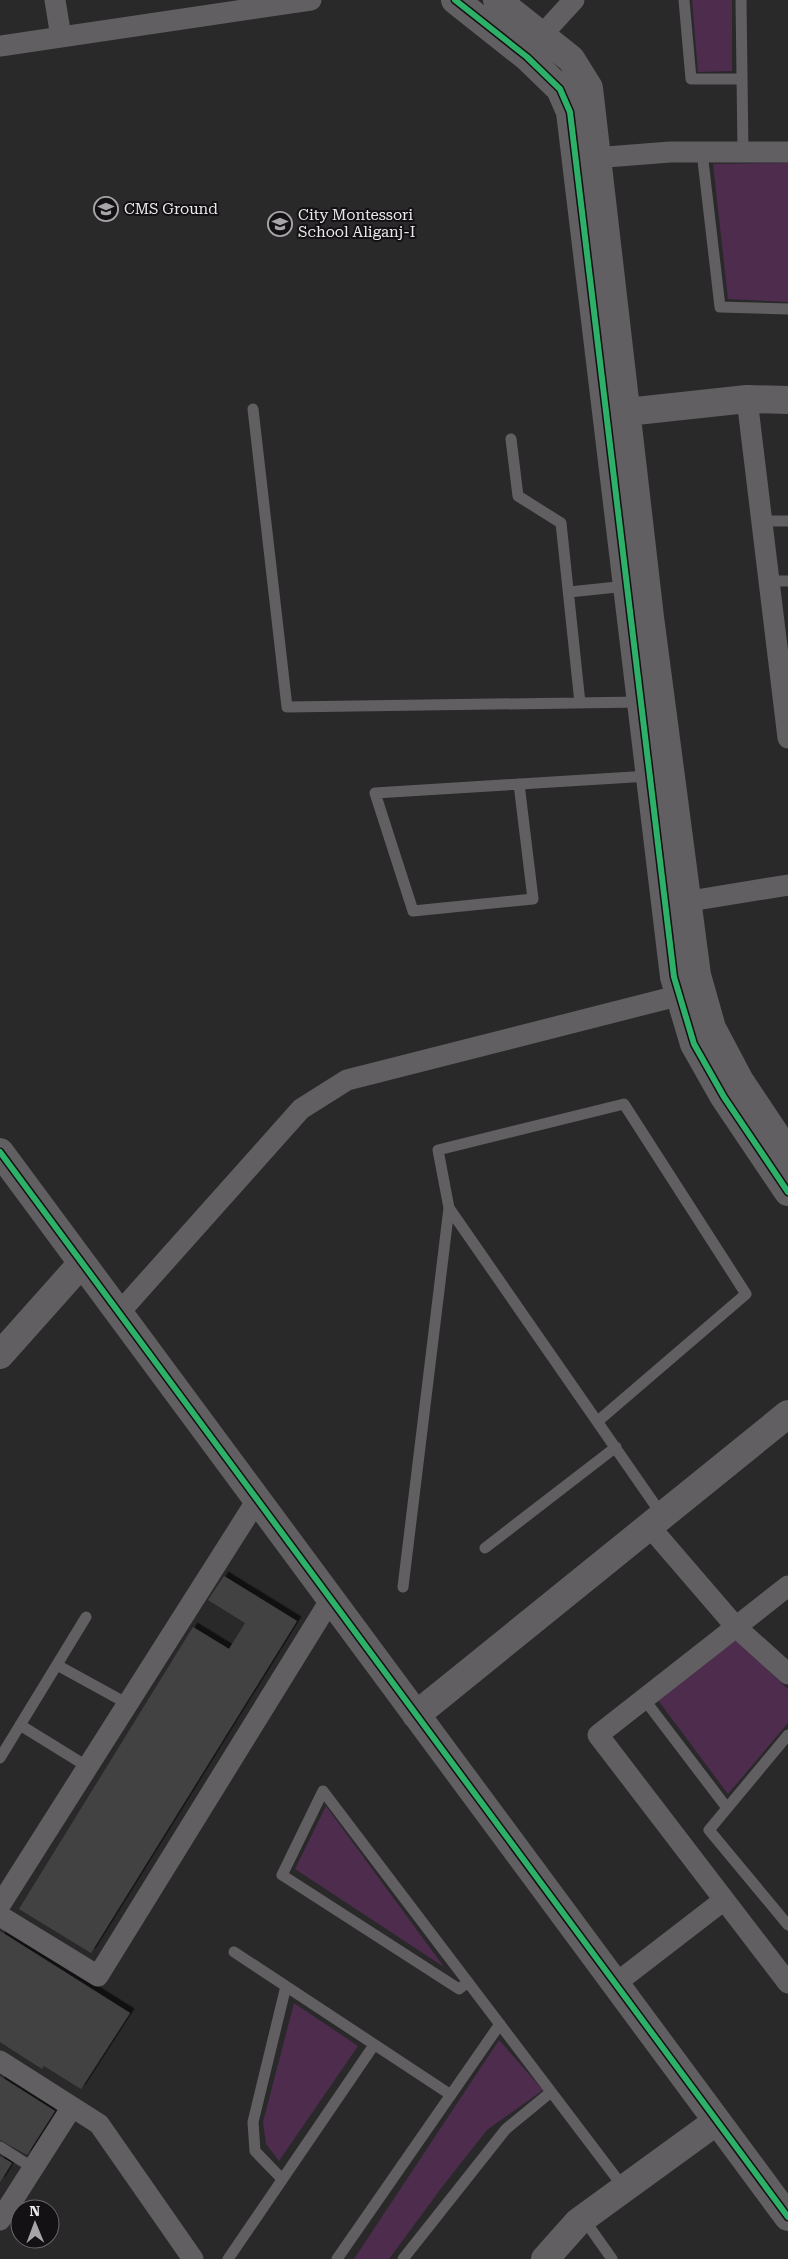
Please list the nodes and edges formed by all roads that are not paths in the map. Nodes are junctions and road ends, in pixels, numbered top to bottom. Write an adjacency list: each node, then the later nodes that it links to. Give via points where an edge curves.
1 (55, 0): 9 (street)
2 (311, 0): 9 (street)
3 (455, 0): 15 (street, via 527,57 560,89)
4 (497, 0): 8 (street)
5 (574, 0): 8 (street)
6 (684, 0): 11 (lane, via 691,79)
7 (741, 0): 11 (lane)
8 (541, 36): 15 (street, via 571,59 589,88)
9 (60, 38): 10 (street)
10 (0, 46)
11 (742, 79): 13 (lane)
12 (702, 152): 13 (street); 15 (street); 16 (lane, via 720,307)
13 (743, 152): 14 (street)
14 (788, 152)
15 (587, 159): 20 (street)
16 (788, 309)
17 (748, 399): 18 (street); 20 (street); 22 (street)
18 (788, 400)
19 (253, 409): 28 (lane, via 287,707)
20 (616, 413): 25 (street); 33 (street, via 650,616)
21 (511, 439): 26 (lane, via 518,496 561,523)
22 (762, 521): 23 (lane); 24 (street)
23 (788, 521)
24 (779, 581): 29 (street)
25 (627, 586): 26 (lane); 27 (street)
26 (568, 592): 28 (lane)
27 (641, 702): 28 (lane); 30 (street)
28 (580, 703)
29 (788, 738)
30 (650, 776): 31 (lane); 33 (street)
31 (519, 784): 31 (lane, via 376,793 413,911 533,899)
32 (788, 885): 33 (street)
33 (676, 903): 34 (street, via 674,977)
34 (690, 992): 36 (street, via 740,1081); 37 (street, via 694,1044 724,1097); 40 (street, via 347,1080 301,1109)
35 (0, 1152): 39 (street)
36 (788, 1154)
37 (788, 1192)
38 (449, 1208): 43 (lane); 43 (lane, via 438,1150 624,1104 746,1294); 49 (lane)
39 (82, 1263): 40 (street); 41 (street)
40 (119, 1313): 45 (street)
41 (0, 1355)
42 (788, 1414): 46 (street)
43 (598, 1420): 44 (lane)
44 (616, 1447): 46 (lane); 47 (lane)
45 (257, 1500): 50 (street); 56 (street)
46 (656, 1520): 52 (street); 57 (street)
47 (485, 1548)
48 (788, 1586): 52 (street)
49 (403, 1587)
50 (331, 1599): 57 (street); 65 (street, via 98,1976)
51 (86, 1617): 53 (lane)
52 (736, 1627): 54 (street); 55 (street)
53 (57, 1665): 56 (lane); 58 (lane)
54 (785, 1667)
55 (644, 1699): 62 (lane); 63 (street, via 598,1735)
56 (128, 1704): 61 (street)
57 (416, 1715): 69 (street)
58 (20, 1725): 60 (lane); 61 (lane)
59 (788, 1735): 62 (lane)
60 (0, 1758)
61 (88, 1766): 64 (street)
62 (728, 1808): 66 (lane, via 709,1830)
63 (724, 1900): 69 (street); 70 (street)
64 (0, 1905)
65 (0, 1916)
66 (788, 1925)
67 (234, 1952): 71 (lane)
68 (468, 1982): 68 (lane, via 459,1989 282,1875 323,1791); 72 (lane)
69 (615, 1984): 78 (street)
70 (788, 1984)
71 (286, 1986): 73 (lane); 81 (lane, via 253,2122 255,2150)
72 (500, 2024): 75 (lane); 76 (lane)
73 (374, 2045): 76 (lane); 81 (lane)
74 (0, 2061): 77 (street)
75 (551, 2092): 82 (lane); 89 (lane, via 506,2129)
76 (451, 2095): 88 (lane)
77 (72, 2107): 80 (street); 86 (street, via 99,2124)
78 (717, 2121): 82 (street); 83 (street)
79 (0, 2147): 80 (lane)
80 (33, 2168): 85 (street)
81 (282, 2179): 87 (lane)
82 (624, 2189): 84 (street)
83 (788, 2216)
84 (584, 2218): 90 (street); 91 (lane)
85 (0, 2220)
86 (193, 2259)
87 (228, 2259)
88 (337, 2259)
89 (403, 2259)
90 (545, 2259)
91 (612, 2259)

